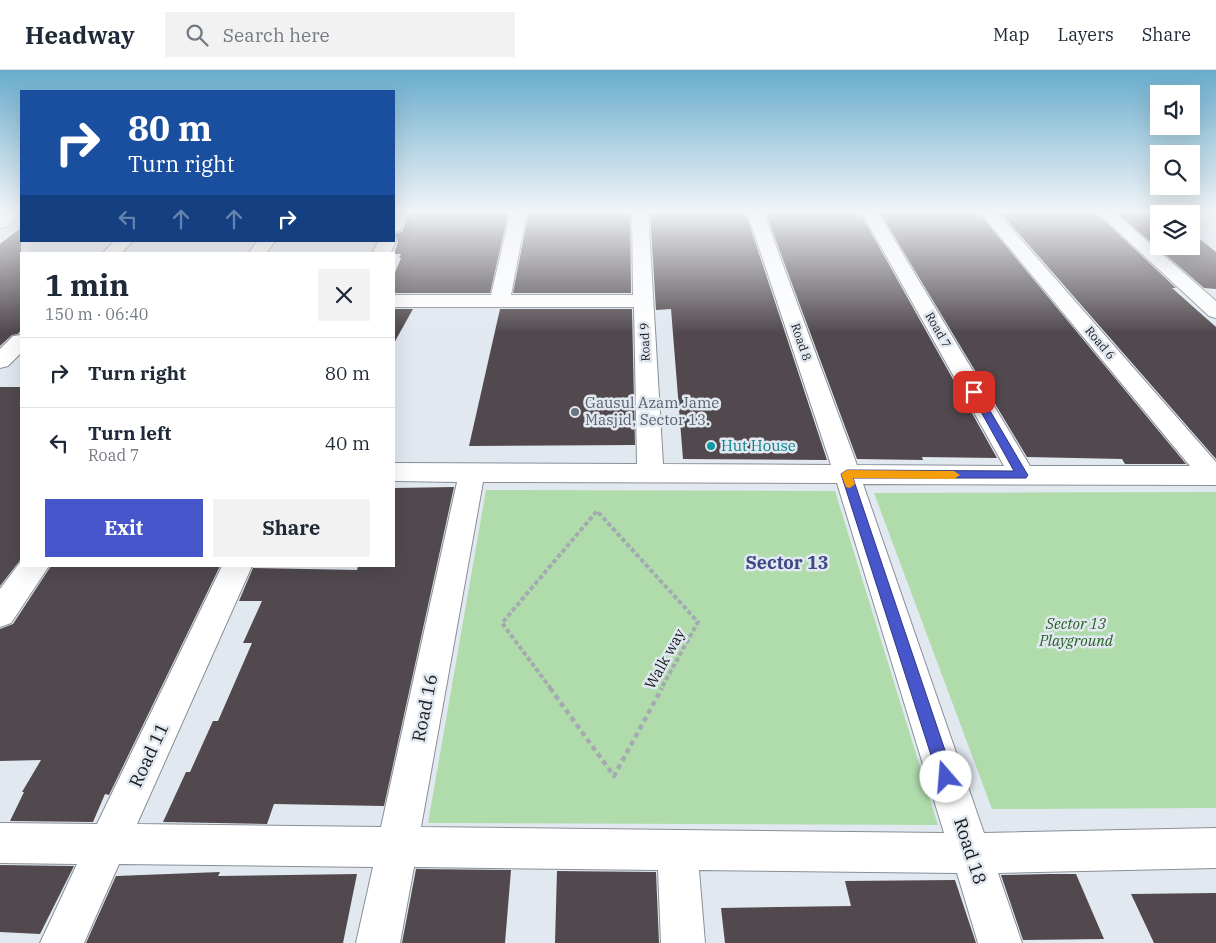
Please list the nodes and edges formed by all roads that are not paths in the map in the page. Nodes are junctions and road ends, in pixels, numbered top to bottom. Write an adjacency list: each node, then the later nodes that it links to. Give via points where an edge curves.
1 (511, 252): 8 (street)
2 (641, 252): 9 (street, Road 9)
3 (770, 252): 16 (street, Road 8)
4 (893, 252): 17 (street, Road 7)
5 (1023, 252): 18 (street, Road 6)
6 (1150, 252): 10 (street)
7 (395, 301): 8 (street)
8 (500, 301): 9 (street)
9 (643, 301): 15 (street, Road 9)
10 (1216, 312)
11 (20, 342): 12 (street)
12 (0, 361)
13 (395, 472): 14 (street)
14 (472, 472): 15 (street); 24 (street, Road 16)
15 (650, 473): 16 (street)
16 (847, 474): 17 (street); 27 (street, Road 18)
17 (1022, 475): 18 (street)
18 (1214, 476)
19 (33, 567): 21 (street)
20 (236, 567): 23 (street, Road 11)
21 (0, 614)
22 (0, 843): 23 (street)
23 (108, 844): 24 (street); 28 (street, Road 11)
24 (397, 847): 26 (street); 29 (street, Road 16)
25 (1216, 848): 27 (street)
26 (677, 850): 27 (street); 30 (street)
27 (971, 853): 31 (street, Road 18)
28 (62, 943)
29 (378, 943)
30 (683, 943)
31 (1000, 943)

